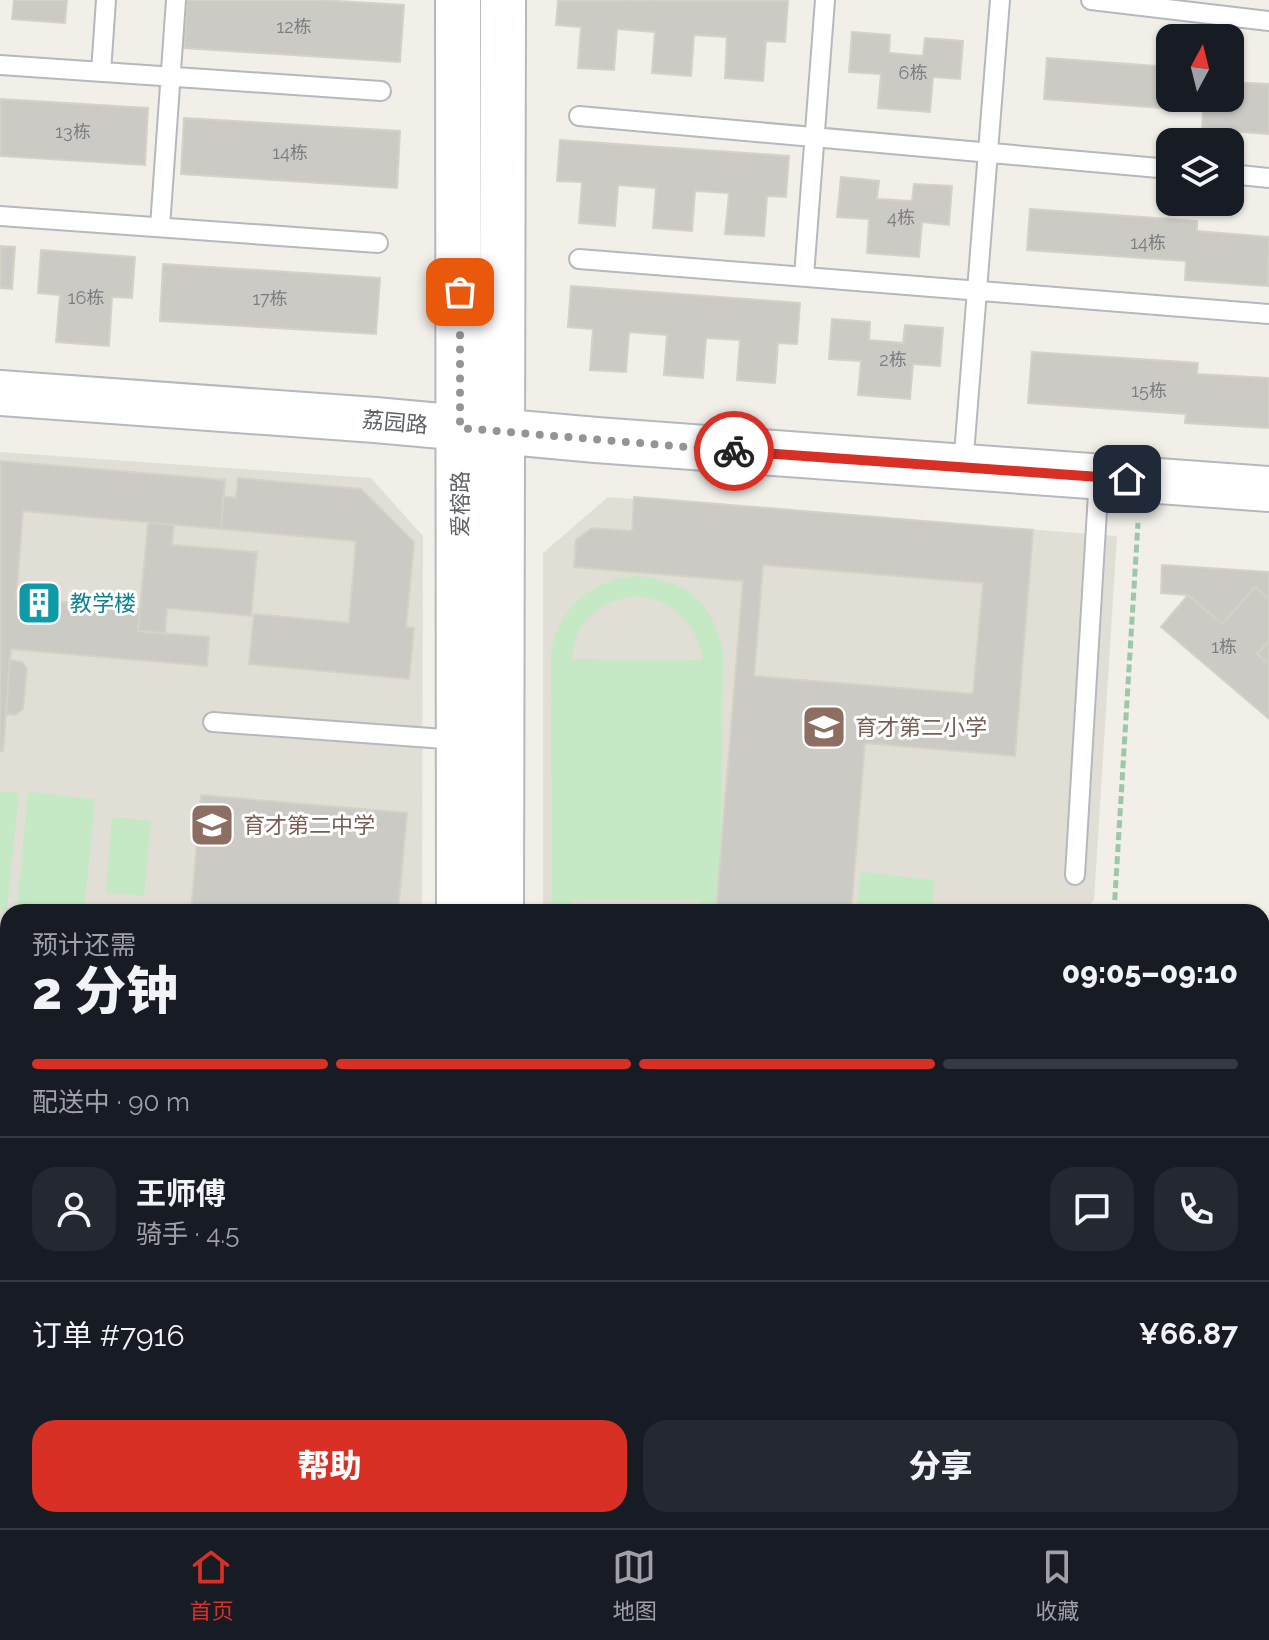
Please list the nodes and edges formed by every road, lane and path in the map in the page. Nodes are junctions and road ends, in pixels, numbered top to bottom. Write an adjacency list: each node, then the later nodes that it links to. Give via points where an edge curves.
1 (106, 0): 10 (lane)
2 (176, 0): 11 (lane)
3 (458, 0): 27 (street, 爱榕路)
4 (503, 0): 27 (street, 爱榕路)
5 (825, 0): 14 (lane)
6 (1000, 0): 15 (lane)
7 (1091, 0): 8 (lane)
8 (1269, 21)
9 (0, 65): 10 (lane)
10 (101, 72): 11 (lane)
11 (170, 77): 12 (lane); 20 (lane)
12 (381, 91)
13 (579, 116): 14 (lane)
14 (815, 136): 15 (lane); 23 (lane)
15 (988, 151): 16 (lane); 24 (lane)
16 (1156, 168)
17 (1244, 175): 18 (lane)
18 (1269, 178)
19 (0, 216): 20 (lane)
20 (160, 227): 21 (lane)
21 (378, 243)
22 (579, 259): 23 (lane)
23 (804, 276): 24 (lane)
24 (978, 290): 25 (lane); 28 (lane)
25 (1269, 314)
26 (0, 393): 27 (street, 荔园路)
27 (481, 430): 28 (street, 荔园路); 33 (street, 爱榕路); 36 (street, 爱榕路)
28 (963, 467): 29 (street, 荔园路)
29 (1099, 477): 30 (street, 荔园路); 34 (lane)
30 (1269, 489)
31 (1138, 523): 37 (path)
32 (213, 722): 33 (lane)
33 (458, 740): 35 (street, 爱榕路)
34 (1075, 875)
35 (459, 904)
36 (501, 904)
37 (1114, 904)

